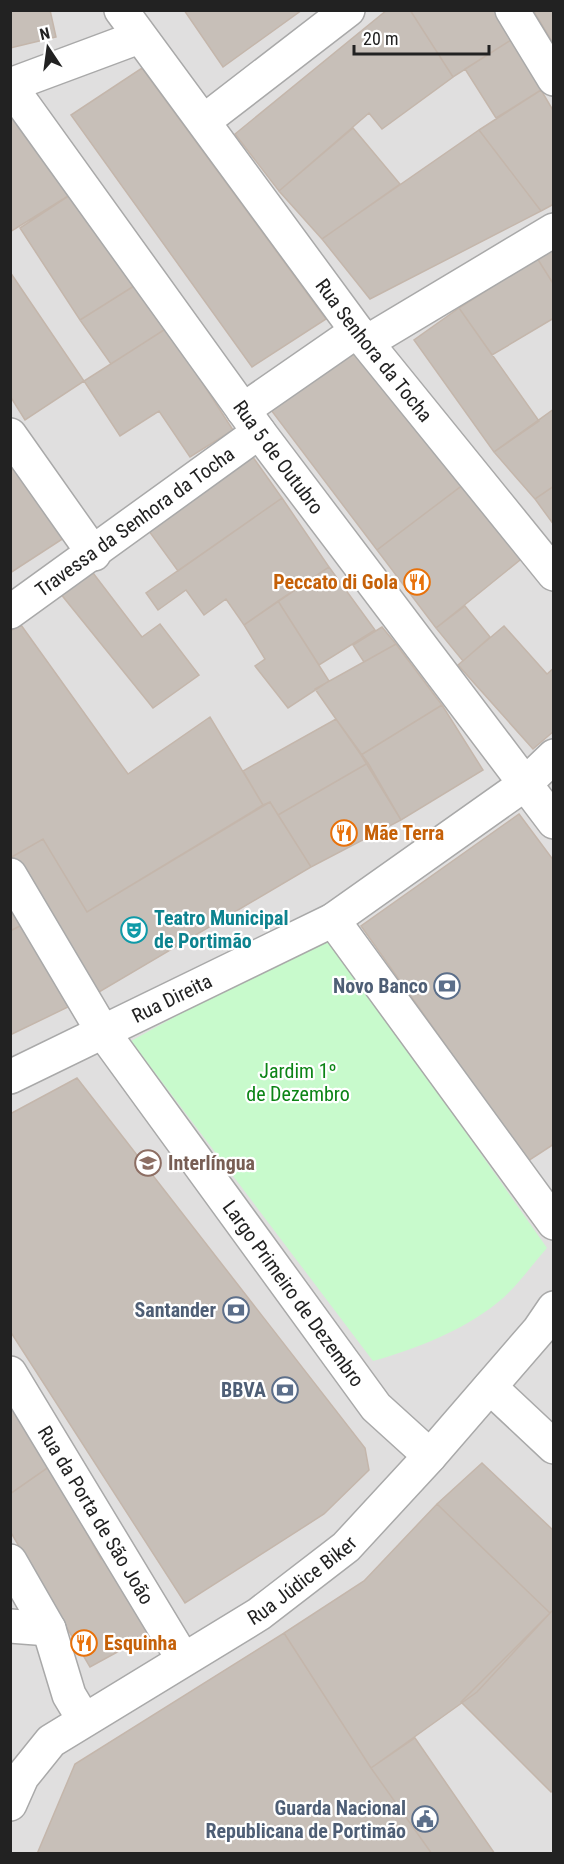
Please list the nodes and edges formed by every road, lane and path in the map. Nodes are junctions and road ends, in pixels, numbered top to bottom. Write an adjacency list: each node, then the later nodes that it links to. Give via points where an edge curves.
1 (120, 10): 4 (street, Rua Senhora da Tocha)
2 (348, 10): 7 (street)
3 (512, 10): 5 (street)
4 (139, 37): 6 (street); 7 (street, Rua Senhora da Tocha)
5 (554, 79)
6 (10, 85): 10 (street, Rua 5 de Outubro)
7 (204, 121): 9 (street, Rua Senhora da Tocha)
8 (554, 230): 9 (street, Travessa da Senhora da Tocha)
9 (362, 337): 10 (street, Travessa da Senhora da Tocha); 13 (street, Rua Senhora da Tocha)
10 (251, 421): 12 (street, Travessa da Senhora da Tocha); 16 (street, Rua 5 de Outubro)
11 (10, 435): 12 (street)
12 (94, 554): 14 (street, Travessa da Senhora da Tocha)
13 (554, 574)
14 (10, 612)
15 (554, 756): 16 (street, Rua Direita)
16 (525, 784): 17 (street, Rua 5 de Outubro); 19 (street, Rua Direita)
17 (554, 822)
18 (10, 875): 20 (street, Largo Primeiro de Dezembro)
19 (333, 920): 20 (street, Rua Direita); 22 (street)
20 (103, 1032): 21 (street, Rua Direita); 27 (street, Largo Primeiro de Dezembro, via 376,1407)
21 (10, 1077)
22 (554, 1223)
23 (554, 1308): 25 (street, Rua Júdice Biker)
24 (10, 1373): 31 (street, Rua da Porta de São João)
25 (490, 1387): 26 (street); 27 (street, Rua Júdice Biker)
26 (554, 1447)
27 (430, 1456): 31 (street, Rua Júdice Biker, via 346,1547 259,1614)
28 (10, 1561): 30 (street)
29 (10, 1626): 30 (street)
30 (49, 1629): 32 (street, via 69,1695)
31 (183, 1659): 32 (street, Rua Júdice Biker)
32 (84, 1720): 33 (street, Rua Júdice Biker, via 51,1741 22,1777)
33 (10, 1804)

